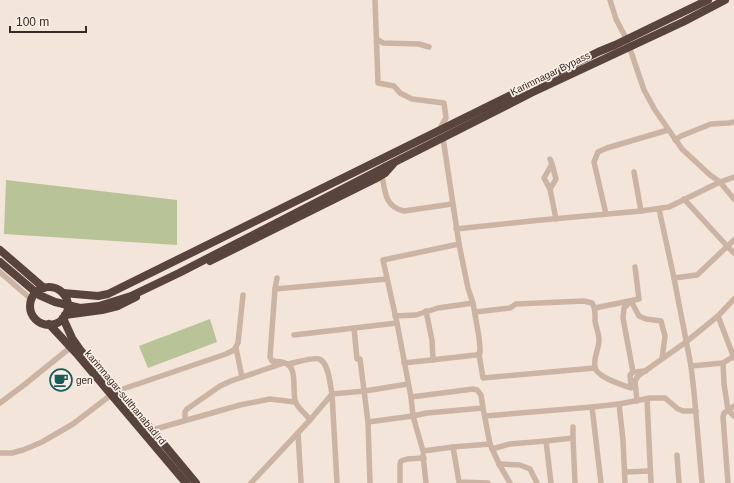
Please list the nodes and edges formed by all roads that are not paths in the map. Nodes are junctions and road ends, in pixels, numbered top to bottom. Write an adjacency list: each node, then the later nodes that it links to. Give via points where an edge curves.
1 (375, 0): 5 (street)
2 (610, 0): 6 (street)
3 (708, 0): 6 (highway, Karimnagar Bypass)
4 (725, 0): 6 (highway, Karimnagar Bypass, via 682,22)
5 (377, 38): 7 (street, via 383,44); 10 (street, via 378,83 394,86 400,93 412,99 444,103 446,118)
6 (628, 43): 9 (street, via 644,90); 10 (highway, Karimnagar Bypass, via 531,93); 10 (highway, Karimnagar Bypass, via 615,45 591,56)
7 (428, 46)
8 (734, 122): 11 (street, via 711,124)
9 (668, 130): 11 (street); 23 (street, via 598,152 594,162)
10 (441, 134): 12 (highway, Karimnagar Bypass); 20 (street); 39 (highway, via 374,163 108,294 98,296)
11 (675, 140): 16 (street)
12 (395, 162): 14 (highway); 31 (highway, Karimnagar Bypass, bridge, via 179,273 131,296 99,306 80,308 39,295)
13 (634, 172): 22 (street)
14 (382, 175): 20 (street, via 388,202 398,210); 50 (highway, via 118,306)
15 (734, 177): 16 (street)
16 (720, 182): 18 (street); 19 (street)
17 (550, 189): 17 (street, via 544,178 551,161 556,179); 24 (street)
18 (684, 199): 21 (street); 28 (street)
19 (734, 199)
20 (452, 204): 25 (street)
21 (659, 209): 22 (street); 35 (street)
22 (641, 211): 23 (street)
23 (606, 214): 24 (street)
24 (556, 218): 25 (street)
25 (456, 229): 27 (street)
26 (734, 240): 28 (street)
27 (459, 244): 36 (street, via 383,260); 43 (street)
28 (727, 246): 30 (street); 35 (street, via 697,275)
29 (0, 250): 37 (highway)
30 (734, 253)
31 (0, 262)
32 (635, 267): 42 (street, via 639,299)
33 (0, 272): 41 (street)
34 (277, 278): 38 (street)
35 (674, 278): 55 (street)
36 (387, 279): 38 (street); 48 (street)
37 (44, 288): 39 (highway, via 52,287); 41 (highway, via 38,291)
38 (275, 289): 63 (street, via 270,357 272,361)
39 (63, 293): 50 (highway, via 68,304)
40 (243, 295): 57 (street)
41 (32, 300): 52 (highway, via 31,308 34,315 42,323)
42 (631, 301): 45 (street); 60 (street, via 639,316 661,321 665,336); 68 (street, via 624,308 623,318)
43 (473, 303): 46 (street); 47 (street)
44 (733, 303): 49 (street)
45 (595, 308): 47 (street, via 592,303 576,301 516,304 510,308); 66 (street, via 599,339)
46 (426, 311): 48 (street, via 416,315); 61 (street)
47 (475, 312): 58 (street, via 480,348)
48 (395, 316): 51 (street)
49 (718, 316): 55 (street); 59 (street)
50 (64, 317): 52 (highway, via 57,323); 72 (highway, via 72,338)
51 (397, 323): 53 (street); 64 (street)
52 (49, 324): 56 (highway, karimnagar-sulthanabad rd)
53 (354, 328): 54 (street); 71 (street)
54 (294, 335)
55 (686, 342): 60 (street); 65 (street)
56 (71, 347): 72 (highway, karimnagar-sulthanabad rd); 78 (street)
57 (236, 348): 69 (street); 72 (street, via 226,354)
58 (478, 354): 61 (street); 66 (street, via 483,378)
59 (734, 357): 62 (street)
60 (662, 359): 67 (street)
61 (433, 360): 64 (street)
62 (723, 362): 65 (street); 83 (street)
63 (286, 363): 69 (street); 73 (street, via 320,359 327,368); 77 (street, via 293,375)
64 (404, 363): 70 (street)
65 (691, 366): 84 (street)
66 (594, 368): 68 (street, via 596,372 615,382 632,388 630,375)
67 (646, 371): 68 (street); 76 (street, via 635,381)
68 (633, 372)
69 (242, 377): 88 (street, via 220,386 187,408)
70 (408, 384): 71 (street); 74 (street)
71 (365, 390): 73 (street); 90 (street)
72 (114, 393): 92 (highway); 99 (street, via 73,424 42,442 12,453); 106 (highway, karimnagar-sulthanabad rd)
73 (332, 394): 89 (street); 110 (street)
74 (411, 397): 82 (street, via 473,389 481,394); 85 (street)
75 (647, 399): 76 (street); 84 (street, via 665,398 678,409); 103 (street)
76 (636, 400): 79 (street)
77 (295, 402): 88 (street, via 270,399); 89 (street)
78 (0, 403)
79 (619, 404): 81 (street); 104 (street)
80 (734, 406): 83 (street)
81 (592, 407): 86 (street); 119 (street)
82 (483, 408): 85 (street); 86 (street)
83 (728, 410): 87 (street); 124 (street, via 723,417)
84 (696, 411): 123 (street)
85 (414, 416): 90 (street); 98 (street)
86 (485, 416): 96 (street)
87 (734, 416)
88 (185, 420): 92 (street)
89 (310, 420): 93 (street)
90 (368, 422): 111 (street)
91 (573, 427): 94 (street)
92 (152, 430): 107 (highway)
93 (298, 433): 108 (street); 109 (street)
94 (573, 438): 95 (street); 118 (street)
95 (546, 441): 96 (street); 117 (street)
96 (491, 447): 97 (street); 102 (street)
97 (453, 448): 98 (street); 105 (street)
98 (423, 451): 101 (street)
99 (0, 453)
100 (677, 455): 122 (street)
101 (424, 458): 112 (street, via 401,461); 113 (street)
102 (499, 464): 115 (street); 116 (street, via 520,465 530,469)
103 (650, 471): 104 (street); 121 (street)
104 (625, 472): 120 (street)
105 (459, 482): 114 (street)
106 (186, 483)
107 (196, 483)
108 (251, 483)
109 (301, 483)
110 (337, 483)
111 (370, 483)
112 (400, 483)
113 (426, 483)
114 (488, 483)
115 (510, 483)
116 (537, 483)
117 (551, 483)
118 (575, 483)
119 (601, 483)
120 (625, 483)
121 (650, 483)
122 (679, 483)
123 (702, 483)
124 (728, 483)

